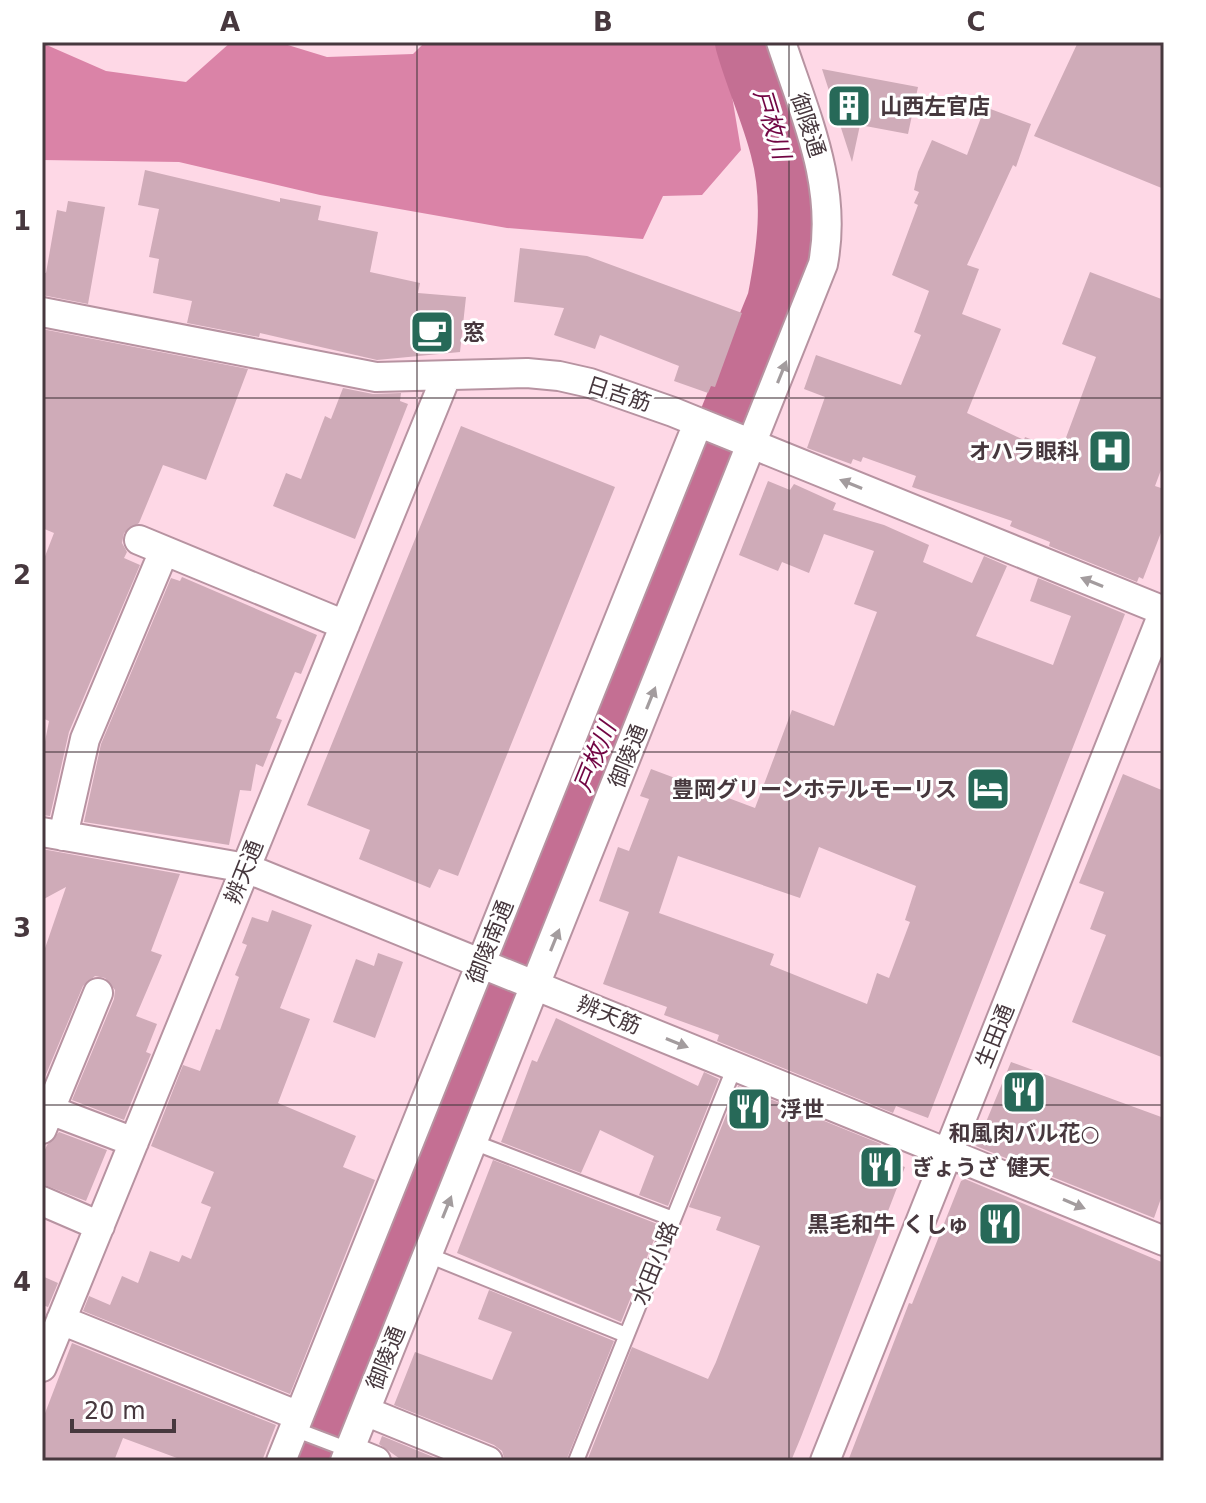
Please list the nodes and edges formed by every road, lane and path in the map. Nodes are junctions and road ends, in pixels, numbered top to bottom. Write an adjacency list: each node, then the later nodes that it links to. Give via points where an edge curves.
1 (781, 42): 5 (street, 御陵通, one-way to 1, via 816,286 829,227 821,168)
2 (42, 312): 3 (street, 日吉筋, via 376,377)
3 (446, 377): 4 (street, 日吉筋, via 559,376); 7 (street, 辨天通)
4 (703, 424): 5 (street, 日吉筋); 10 (street, 御陵南通)
5 (749, 443): 6 (street, 日吉筋, one-way to 5); 11 (street, 御陵通, one-way to 5)
6 (1164, 611): 17 (street, 生田通)
7 (345, 625): 8 (street, via 152,545); 9 (street, 辨天通)
8 (52, 834): 9 (street, 辨天筋)
9 (246, 868): 10 (street, 辨天筋); 15 (street, 辨天通)
10 (485, 965): 11 (street, 辨天筋); 27 (street, 御陵南通)
11 (532, 984): 13 (street, 辨天筋, one-way to 13); 16 (street, 御陵通)
12 (98, 993): 14 (street)
13 (735, 1066): 17 (street, 辨天筋); 19 (lane, 水田小路)
14 (45, 1115): 15 (street)
15 (134, 1142): 20 (street, 辨天通)
16 (473, 1142): 19 (lane); 22 (street, 御陵通, one-way to 16)
17 (949, 1152): 21 (street, 辨天筋, one-way to 21); 33 (street, 生田通)
18 (42, 1201): 20 (street)
19 (673, 1219): 24 (lane, 水田小路)
20 (100, 1226): 23 (street, 辨天通)
21 (1164, 1241)
22 (428, 1255): 24 (lane); 26 (street, 御陵通)
23 (61, 1320): 25 (street, 辨天通); 27 (street)
24 (626, 1335): 32 (lane, 水田小路)
25 (42, 1367)
26 (365, 1411): 28 (street, 御陵通); 31 (street)
27 (298, 1426): 28 (lane); 29 (street, 御陵南通)
28 (345, 1452): 30 (street)
29 (281, 1461)
30 (376, 1461)
31 (488, 1461)
32 (576, 1461)
33 (825, 1461)

